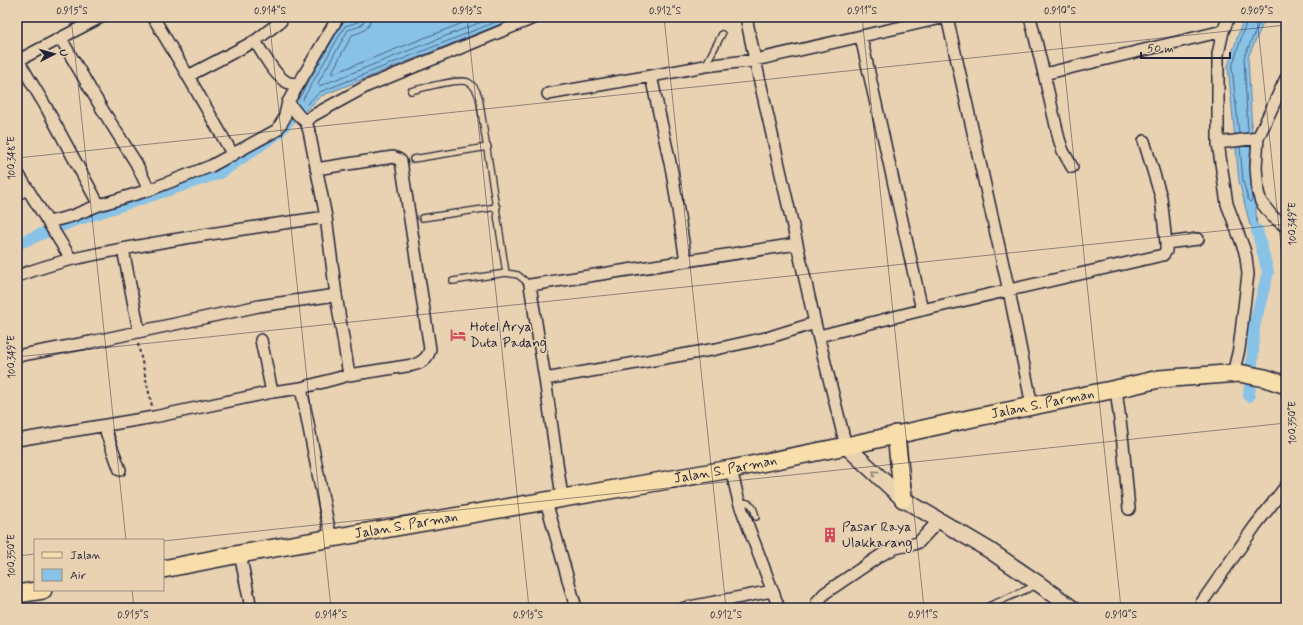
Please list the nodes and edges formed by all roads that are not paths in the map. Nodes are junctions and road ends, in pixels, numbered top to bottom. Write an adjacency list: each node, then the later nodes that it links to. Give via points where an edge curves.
1 (152, 17): 19 (street)
2 (278, 17): 14 (street, via 281,21)
3 (340, 17): 22 (street)
4 (536, 17): 26 (street, via 366,86)
5 (746, 17): 15 (street)
6 (943, 17): 12 (street); 55 (street)
7 (1030, 17): 18 (street)
8 (1229, 17): 10 (street)
9 (98, 18): 13 (street)
10 (1224, 31): 18 (street); 29 (street, via 1218,62)
11 (722, 34): 17 (lane)
12 (861, 37): 15 (street); 57 (street)
13 (61, 39): 16 (street); 37 (street, via 136,163)
14 (255, 41): 19 (street); 22 (street, via 282,78 290,83)
15 (755, 60): 17 (street); 47 (street)
16 (17, 61): 39 (street, via 46,107)
17 (705, 66): 20 (street)
18 (1044, 74): 33 (street, via 1059,139)
19 (188, 76): 31 (street)
20 (651, 76): 24 (street); 50 (street, via 672,172)
21 (1286, 78): 27 (street)
22 (299, 83): 25 (street)
23 (411, 91): 30 (lane, via 456,82 467,82 474,87 480,97)
24 (548, 94)
25 (289, 103): 26 (street); 31 (street, via 284,119 276,130)
26 (303, 119): 34 (street)
27 (1256, 138): 29 (street); 44 (street, via 1256,167 1261,202 1272,216)
28 (1144, 141): 46 (street, via 1161,197)
29 (1221, 143): 63 (street, via 1227,204 1244,249 1248,274)
30 (488, 148): 32 (lane); 40 (lane)
31 (232, 155): 37 (street, via 211,166)
32 (413, 158)
33 (1072, 167)
34 (316, 169): 41 (street); 64 (street, via 393,157 401,163 429,354 418,364)
35 (17, 172): 36 (street)
36 (28, 189): 38 (street); 43 (street)
37 (148, 190): 39 (street)
38 (17, 194)
39 (99, 205): 43 (street)
40 (497, 207): 42 (lane); 51 (lane)
41 (326, 217): 48 (street, via 231,230); 56 (street)
42 (422, 218)
43 (50, 224): 49 (street)
44 (1286, 227)
45 (1198, 239): 46 (street)
46 (1166, 243): 55 (street, via 1165,253 1161,256)
47 (797, 244): 50 (street); 58 (street)
48 (123, 250): 49 (street); 59 (street)
49 (71, 260): 52 (street)
50 (686, 261): 54 (street)
51 (506, 273): 53 (lane); 54 (lane, via 518,275)
52 (17, 276)
53 (453, 281)
54 (530, 285): 65 (street)
55 (1009, 290): 57 (street); 70 (street)
56 (336, 296): 59 (street, via 259,306); 64 (street)
57 (922, 310): 60 (street)
58 (815, 323): 60 (street); 65 (street, via 770,337 716,349)
59 (137, 332): 62 (street)
60 (818, 336): 74 (street)
61 (261, 340): 69 (street)
62 (17, 356)
63 (1236, 374): 66 (main road, Jalan S. Parman, via 1265,378); 68 (main road, Jalan S. Parman, via 1159,379)
64 (350, 375): 67 (street)
65 (545, 379): 78 (street)
66 (1286, 385)
67 (302, 388): 69 (street); 84 (street)
68 (1116, 389): 70 (main road, Jalan S. Parman); 81 (street)
69 (272, 392): 71 (street)
70 (1032, 406): 72 (main road, Jalan S. Parman)
71 (104, 426): 73 (street); 76 (street)
72 (896, 434): 74 (main road, Jalan S. Parman); 79 (main road)
73 (17, 440)
74 (846, 446): 75 (main road, Jalan S. Parman); 79 (main road, one-way to 74)
75 (731, 469): 78 (main road, Jalan S. Parman); 80 (street)
76 (120, 470)
77 (1286, 486): 98 (street)
78 (554, 499): 84 (main road, Jalan S. Parman); 93 (street)
79 (903, 499): 83 (main road)
80 (739, 502): 82 (lane, via 751,504); 89 (street)
81 (1129, 509)
82 (756, 517)
83 (939, 520): 87 (main road); 91 (street, via 919,542 894,548 881,555 825,593)
84 (331, 539): 85 (main road, Jalan S. Parman)
85 (240, 554): 86 (main road, Jalan S. Parman); 92 (street)
86 (164, 569)
87 (1039, 584): 96 (lane); 97 (main road)
88 (36, 591): 90 (main road)
89 (772, 591): 94 (street); 95 (street)
90 (17, 594)
91 (817, 602)
92 (251, 608)
93 (576, 608)
94 (684, 608)
95 (779, 608)
96 (984, 608)
97 (1072, 608)
98 (1198, 608)

